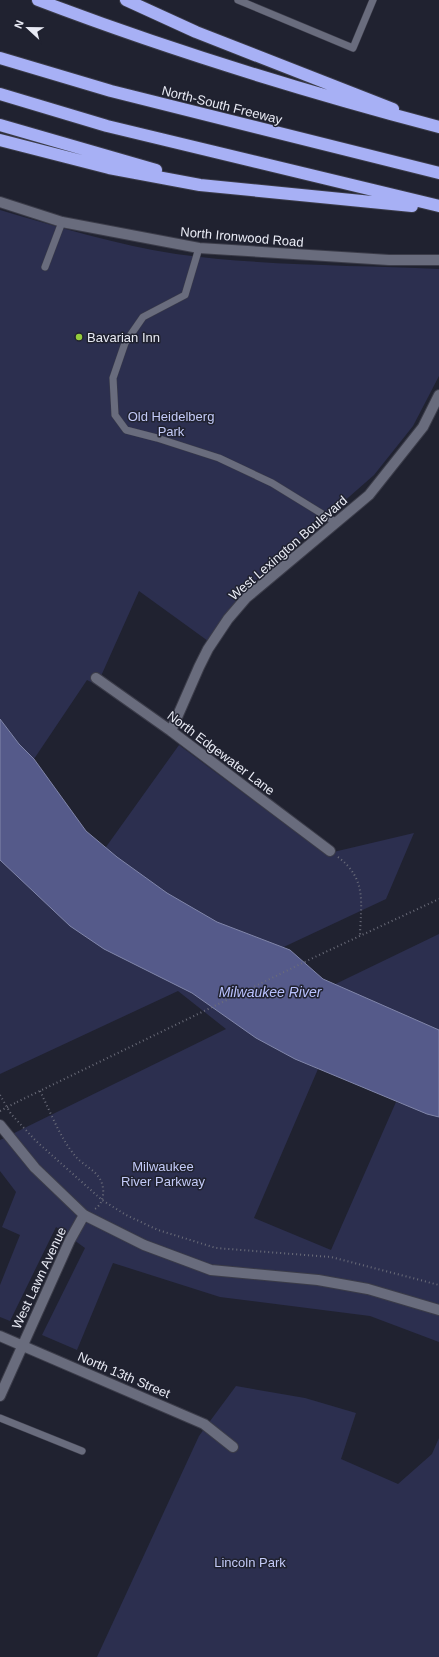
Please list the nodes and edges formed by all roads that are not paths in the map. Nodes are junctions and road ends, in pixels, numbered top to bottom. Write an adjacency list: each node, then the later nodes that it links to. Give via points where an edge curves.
1 (38, 0): 8 (highway, via 186,53 310,93)
2 (126, 0): 8 (highway, via 190,30)
3 (238, 0): 4 (lane, via 353,48)
4 (373, 0)
5 (0, 58): 10 (highway, North-South Freeway, via 111,91)
6 (0, 94): 13 (highway, via 107,126)
7 (0, 125): 11 (highway, via 122,159)
8 (439, 127)
9 (0, 140): 11 (highway, via 110,168)
10 (439, 173)
11 (200, 185): 13 (highway)
12 (0, 202): 14 (street, North Ironwood Road)
13 (439, 207)
14 (62, 222): 15 (street, North Ironwood Road); 17 (lane)
15 (199, 248): 16 (street, North Ironwood Road, via 381,260); 19 (lane, via 185,295 143,317 125,343 113,378 115,415 126,430 218,458 272,483)
16 (439, 260)
17 (45, 267)
18 (439, 396): 19 (street, West Lexington Boulevard, via 423,427 368,495)
19 (337, 523): 21 (street, West Lexington Boulevard, via 246,598 228,619 199,667)
20 (96, 678): 21 (street, North Edgewater Lane)
21 (171, 731): 22 (street, North Edgewater Lane)
22 (330, 851)
23 (0, 1126): 24 (street, via 35,1168)
24 (84, 1215): 25 (street, via 144,1245 211,1270 318,1280 368,1289); 27 (street, West Lawn Avenue)
25 (439, 1310)
26 (0, 1336): 27 (street, North 13th Street)
27 (22, 1345): 28 (street, West Lawn Avenue); 30 (street, North 13th Street, via 204,1424)
28 (0, 1396)
29 (0, 1418): 31 (lane)
30 (233, 1447)
31 (82, 1451)

